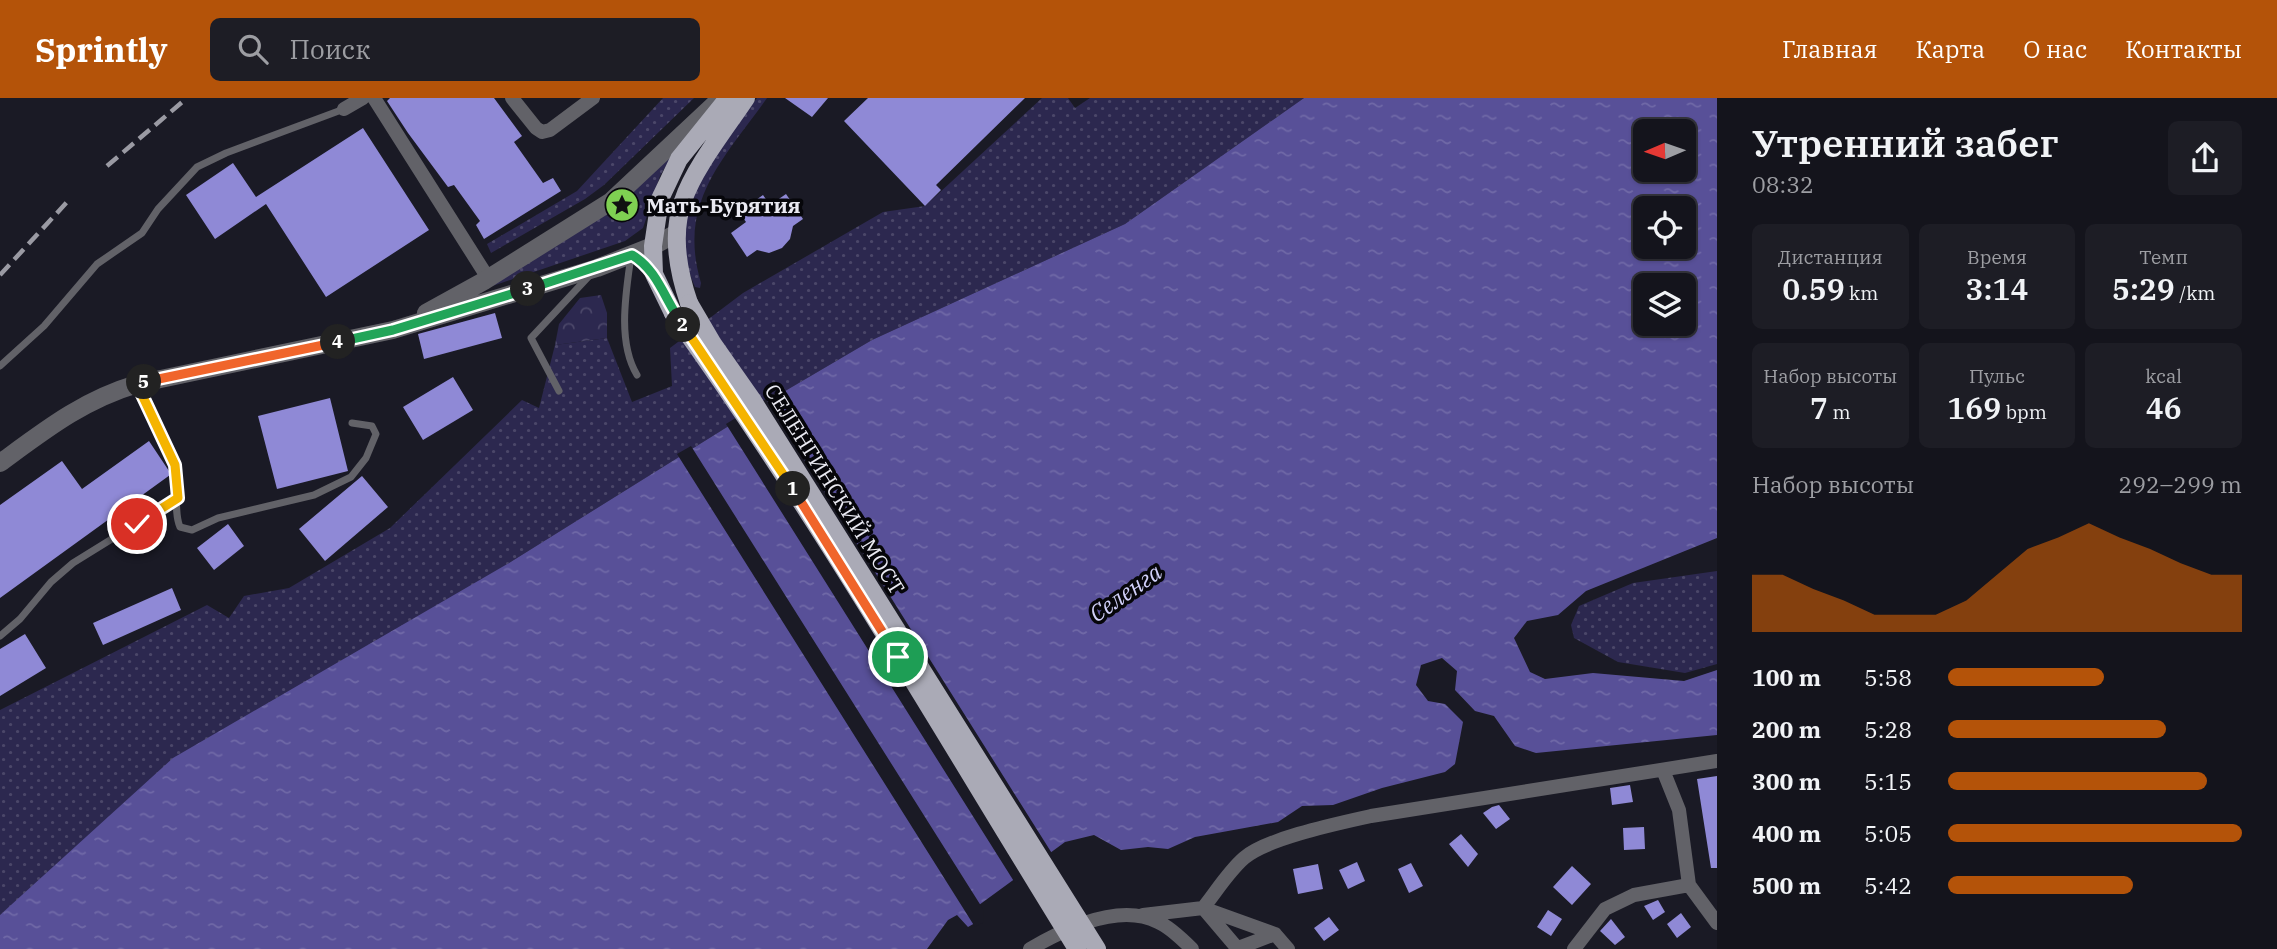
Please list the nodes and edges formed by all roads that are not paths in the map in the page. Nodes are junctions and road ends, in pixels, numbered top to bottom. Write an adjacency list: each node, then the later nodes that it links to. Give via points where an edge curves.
1 (363, 98): 8 (street)
2 (374, 98): 14 (street)
3 (512, 98): 4 (street, via 542,132)
4 (593, 98)
5 (721, 98): 14 (street, via 610,202)
6 (728, 98): 10 (main road, via 679,159 660,199)
7 (746, 98): 9 (main road, via 683,201)
8 (344, 109): 17 (lane, via 197,167 142,233 97,264 44,326)
9 (677, 233): 10 (street); 15 (main road)
10 (653, 246): 11 (street); 13 (main road)
11 (632, 255): 12 (street); 13 (street); 18 (lane, via 627,349)
12 (597, 268): 16 (street); 20 (lane, via 531,338)
13 (654, 274): 15 (main road)
14 (488, 278): 16 (street)
15 (681, 308): 34 (main road, СЕЛЕНГИНСКИЙ МОСТ, bridge); 35 (main road, СЕЛЕНГИНСКИЙ МОСТ, bridge, via 811,493)
16 (393, 330): 19 (street)
17 (0, 366)
18 (637, 375)
19 (137, 384): 22 (street, via 81,406); 23 (lane, via 175,465)
20 (559, 391)
21 (352, 423): 23 (lane, via 372,426 374,443 351,477 314,495 218,518 192,530 180,527 176,518)
22 (0, 463)
23 (178, 498): 24 (lane, via 73,563)
24 (0, 636)
25 (1717, 761): 26 (street)
26 (1663, 770): 27 (street, via 1679,810); 28 (street, via 1371,816 1316,829 1244,858)
27 (1689, 885): 30 (street); 38 (street, via 1634,895 1605,909)
28 (1203, 908): 29 (street); 31 (street); 32 (street)
29 (1138, 915): 33 (street, via 1100,918 1062,931); 36 (street, via 1159,922)
30 (1717, 923)
31 (1275, 934): 32 (street); 37 (street)
32 (1238, 948)
33 (1030, 949)
34 (1077, 949)
35 (1097, 949)
36 (1192, 949)
37 (1288, 949)
38 (1574, 949)

